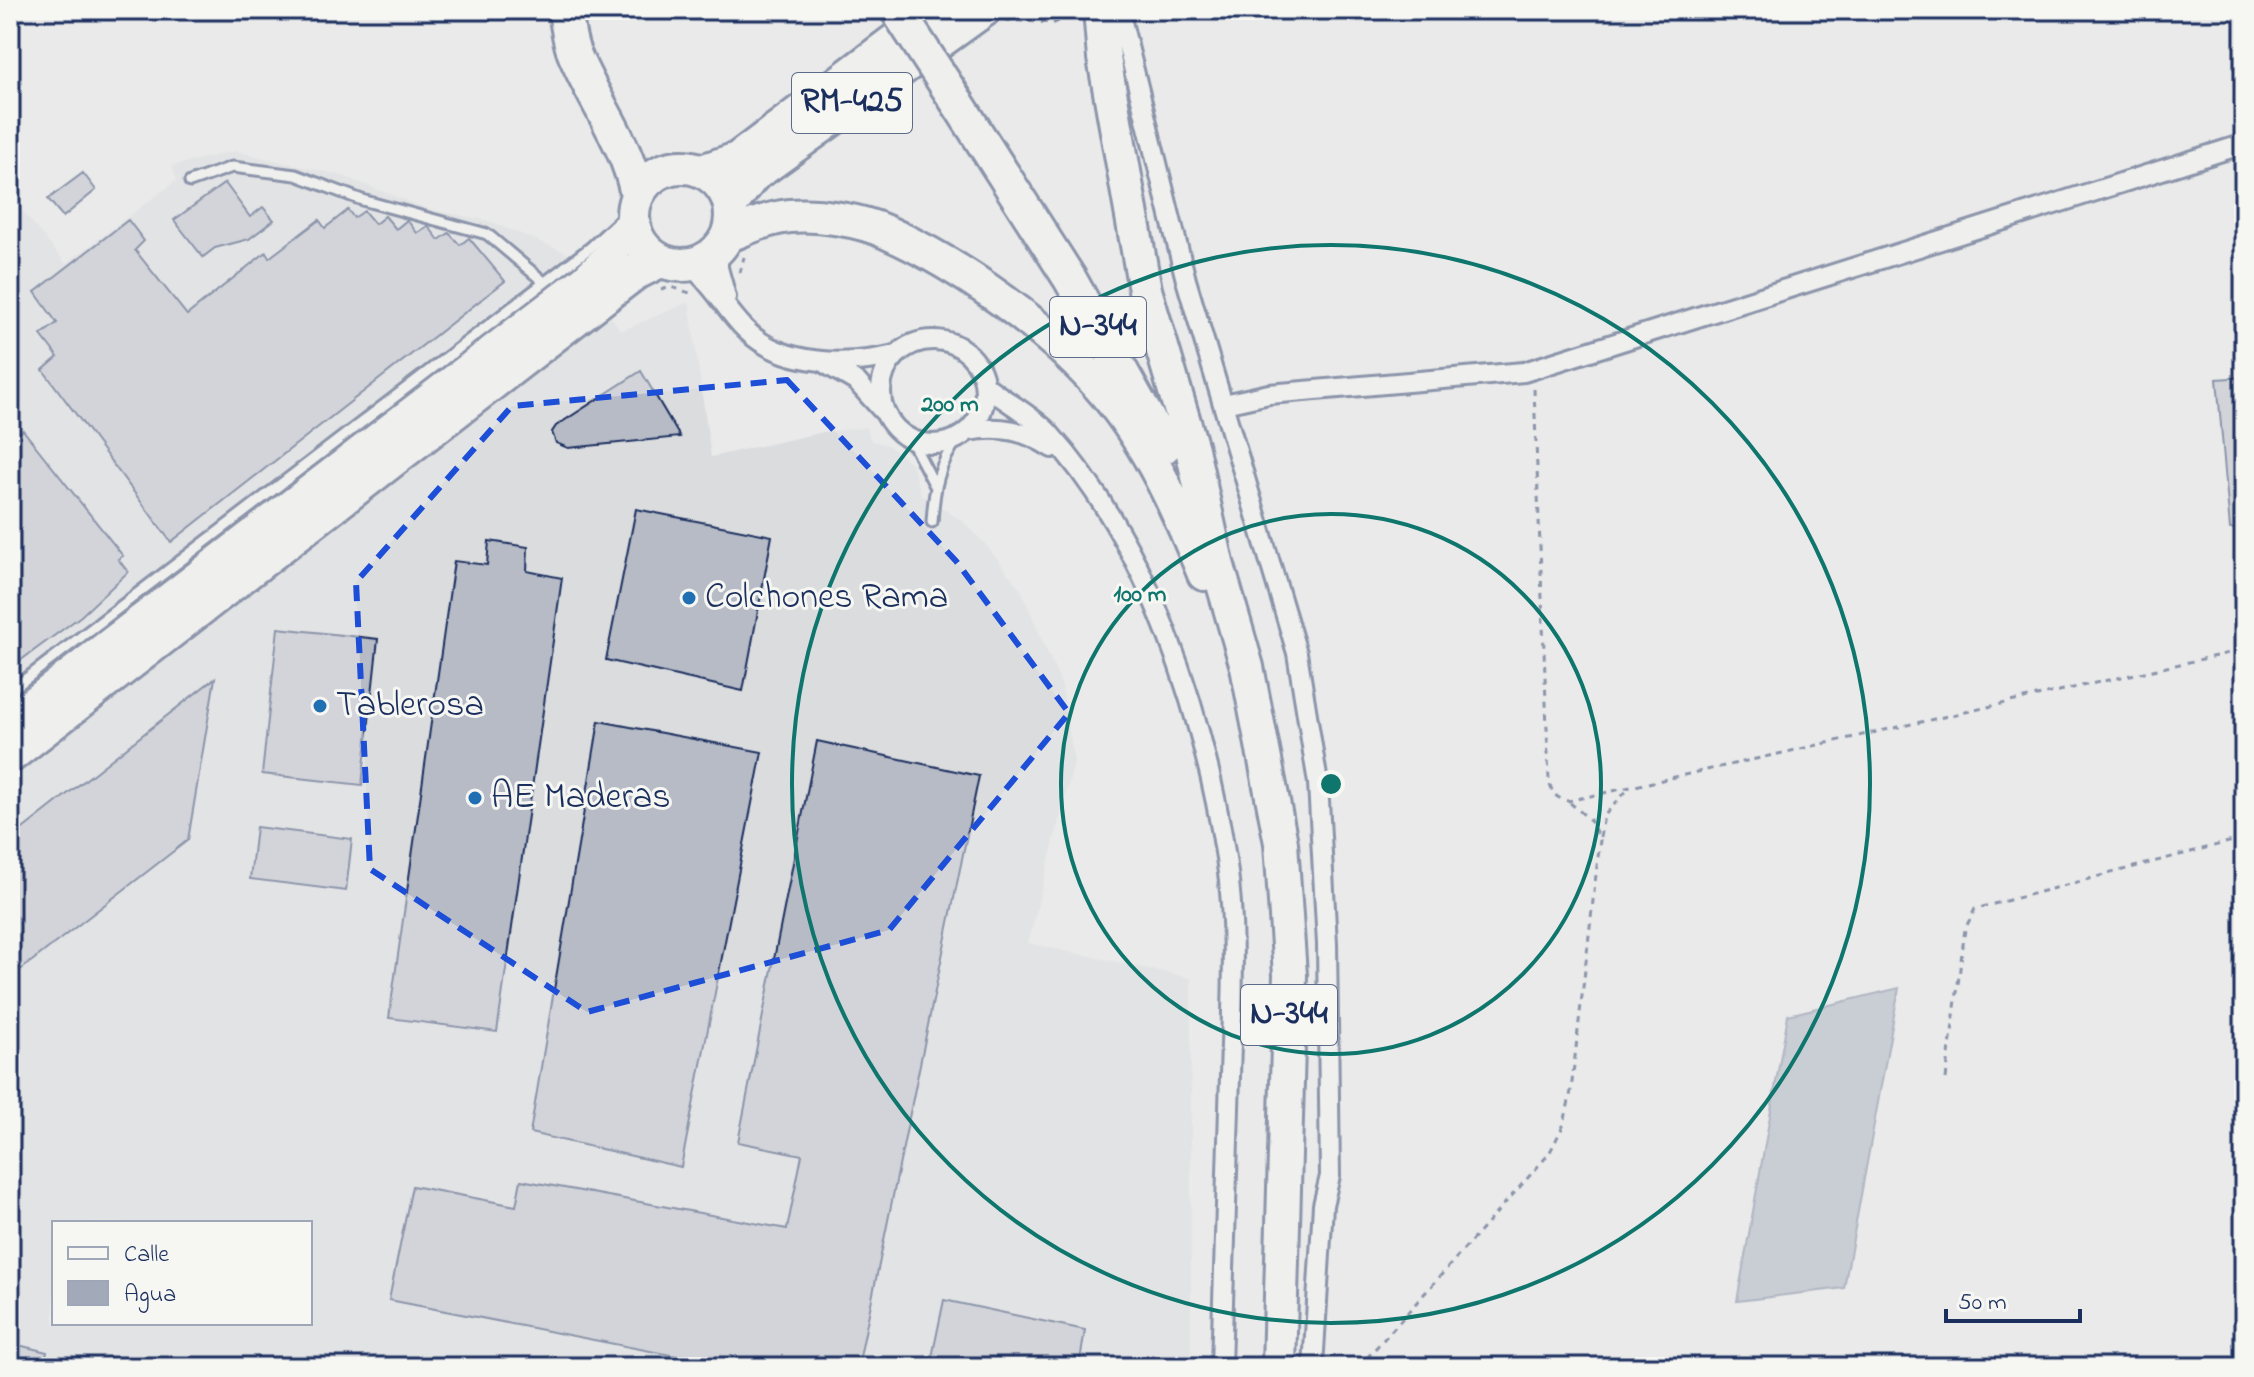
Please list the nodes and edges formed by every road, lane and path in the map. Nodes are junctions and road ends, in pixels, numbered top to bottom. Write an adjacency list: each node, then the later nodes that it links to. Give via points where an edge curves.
1 (565, 10): 10 (highway, via 573,51 630,163)
2 (897, 10): 28 (highway, N-344, bridge, via 1070,279 1160,438)
3 (935, 10): 8 (highway, RM-425, via 737,159)
4 (984, 10): 11 (highway, RM-425, via 753,176)
5 (1100, 10): 28 (highway, via 1145,290 1192,449)
6 (1119, 10): 21 (street, via 1186,280)
7 (2244, 144): 19 (street)
8 (702, 171): 10 (highway, via 672,168 646,183); 11 (highway, via 725,192)
9 (190, 182): 14 (lane, via 232,167 296,175 362,200 487,234)
10 (635, 211): 12 (highway, via 649,252); 14 (lane); 32 (main road, via 584,279)
11 (732, 229): 12 (highway, via 705,259); 13 (path); 16 (street, via 718,268); 30 (highway, via 790,216 828,218 883,231 948,266 1069,355 1106,394 1165,484 1229,637)
12 (671, 270): 15 (path, via 680,289); 16 (street); 33 (main road, via 635,268); 34 (lane, via 640,284)
13 (739, 279)
14 (544, 282): 31 (lane)
15 (704, 303)
16 (730, 307): 18 (street, via 756,339)
17 (895, 355): 18 (street, via 864,363); 20 (street, via 924,339 957,345 976,362); 22 (street, via 881,382)
18 (821, 360): 22 (street, via 857,382)
19 (1533, 369): 21 (street, via 1269,394); 36 (path, via 1549,781 1552,793)
20 (985, 385): 23 (street, via 985,402); 25 (street, via 1045,429)
21 (1224, 404): 42 (street, via 1297,653 1318,783 1327,944 1330,1176 1323,1205)
22 (884, 412): 24 (street)
23 (963, 434): 24 (street, via 944,443); 25 (street, via 1007,428 1033,436); 26 (lane, via 942,460)
24 (911, 440): 26 (lane)
25 (1075, 464): 40 (street, via 1138,569 1171,645 1212,783 1226,859 1232,1002)
26 (934, 484): 27 (lane)
27 (932, 522)
28 (1217, 563): 30 (highway, N-344)
29 (2229, 653): 35 (path)
30 (1247, 667): 41 (highway, N-344, via 1279,830 1290,975)
31 (10, 691)
32 (10, 719)
33 (10, 749)
34 (10, 771)
35 (1630, 787): 36 (path); 38 (path, via 1604,816)
36 (1568, 801): 38 (path, via 1590,820)
37 (2244, 838): 39 (path, via 1975,909 1965,929)
38 (1600, 840): 43 (path, via 1571,1091 1558,1140)
39 (1946, 1079)
40 (1221, 1367)
41 (1279, 1367)
42 (1313, 1367)
43 (1359, 1367)

